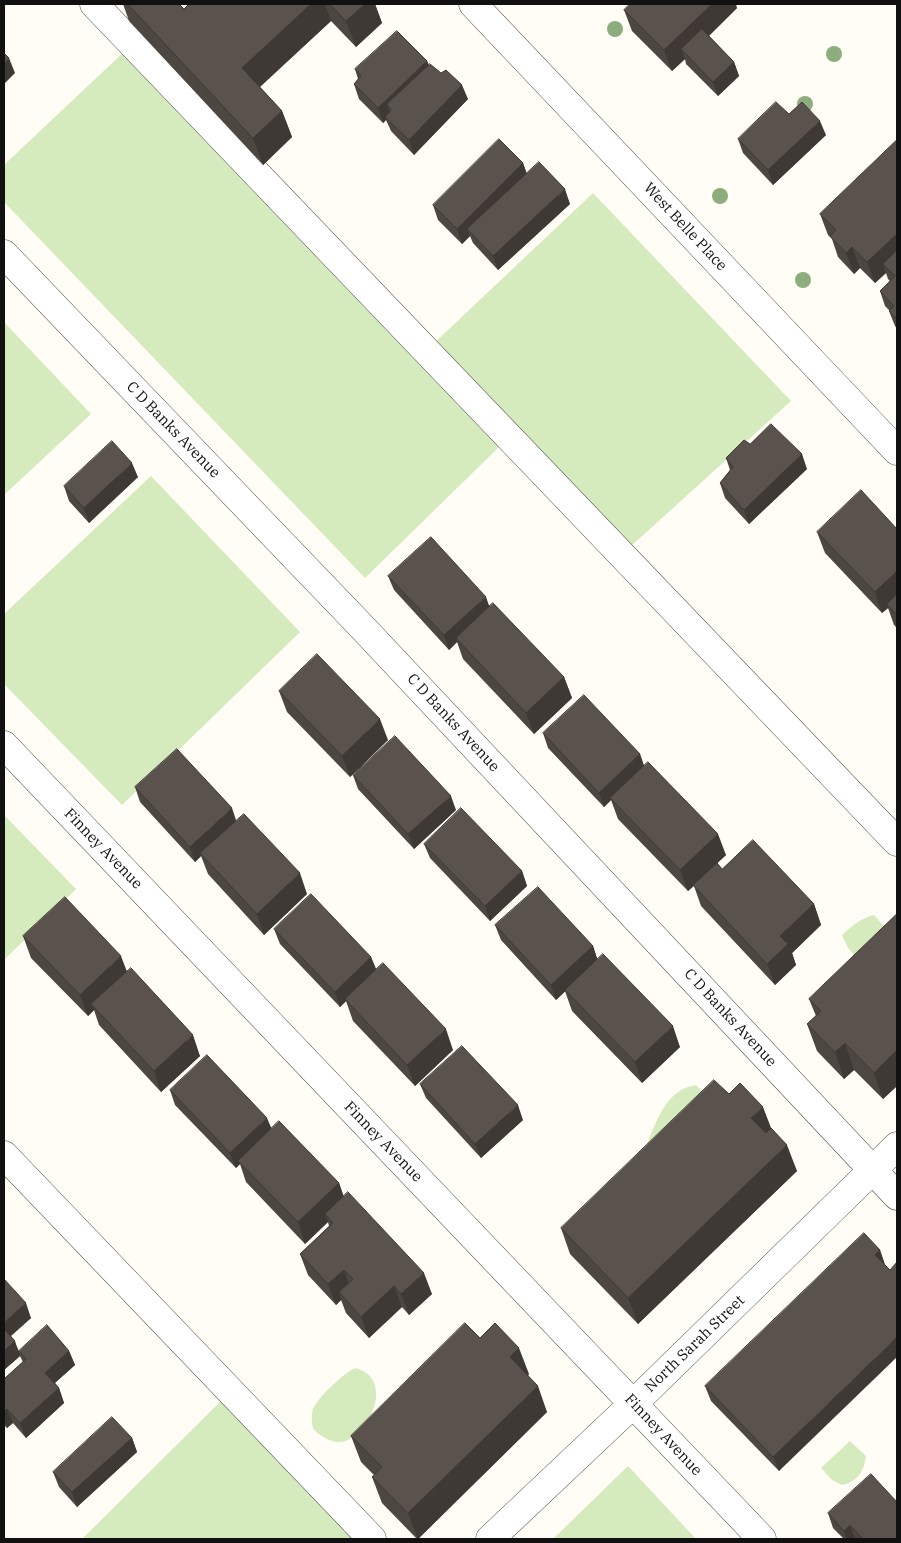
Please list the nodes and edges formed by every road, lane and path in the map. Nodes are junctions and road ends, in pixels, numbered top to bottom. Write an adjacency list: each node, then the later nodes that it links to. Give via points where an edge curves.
1 (94, 4): 6 (street)
2 (474, 4): 4 (street, West Belle Place)
3 (4, 254): 9 (street, C D Banks Avenue, via 363,628)
4 (897, 450)
5 (4, 745): 11 (street, Finney Avenue)
6 (897, 842)
7 (897, 1146): 9 (street, North Sarah Street)
8 (4, 1155): 12 (street)
9 (872, 1170): 10 (street, C D Banks Avenue); 11 (street, North Sarah Street)
10 (897, 1196)
11 (634, 1403): 13 (street, North Sarah Street); 14 (street, Finney Avenue)
12 (372, 1539)
13 (490, 1539)
14 (762, 1539)

